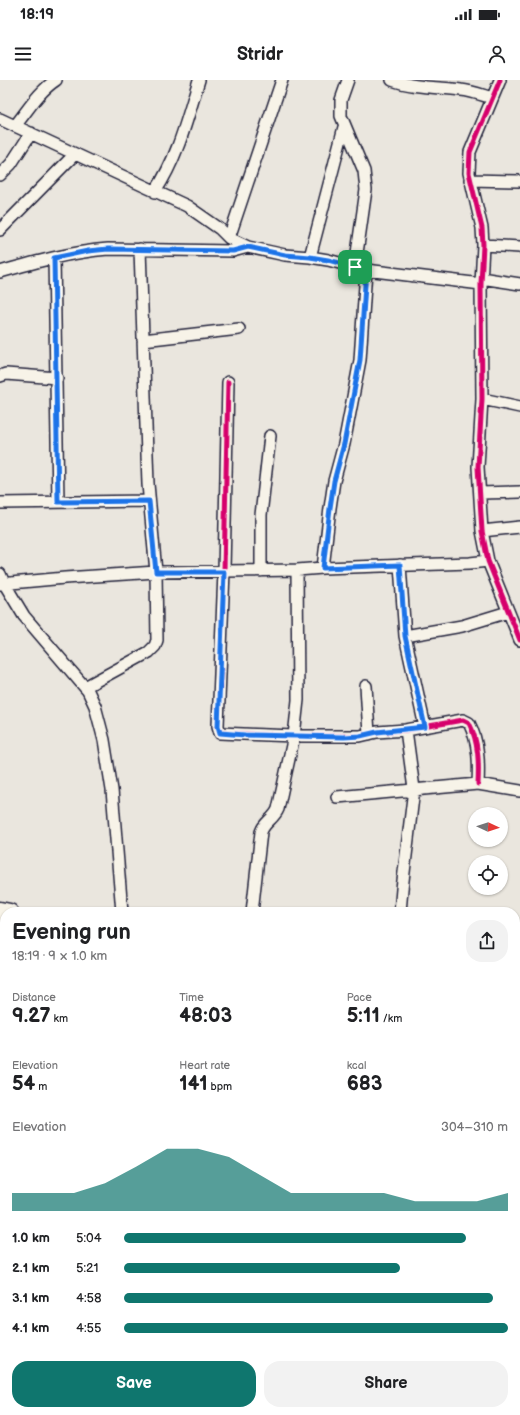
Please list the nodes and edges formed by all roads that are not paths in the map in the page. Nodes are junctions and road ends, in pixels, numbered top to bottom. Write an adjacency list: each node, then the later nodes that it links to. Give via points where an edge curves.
1 (56, 80): 9 (street, via 44,90)
2 (199, 80): 16 (street, via 173,160)
3 (282, 80): 18 (street)
4 (348, 80): 10 (street, via 341,100)
5 (392, 80): 7 (street, via 419,86 463,90)
6 (500, 80): 7 (street)
7 (492, 98): 14 (street, via 470,152)
8 (0, 119): 9 (street)
9 (15, 126): 11 (street)
10 (344, 126): 23 (street); 26 (street, via 364,171 365,182)
11 (31, 133): 12 (street); 13 (street, via 11,164)
12 (75, 154): 16 (street); 17 (street)
13 (0, 175)
14 (470, 180): 15 (street); 19 (street, via 482,228)
15 (520, 181)
16 (155, 192): 18 (street, via 203,216)
17 (0, 230)
18 (228, 238): 20 (street)
19 (483, 245): 21 (street); 29 (street)
20 (248, 247): 22 (street, via 233,251); 23 (street, via 285,255)
21 (520, 247)
22 (140, 249): 24 (street, via 88,251); 32 (street)
23 (310, 257): 26 (street)
24 (54, 258): 28 (street); 34 (street)
25 (0, 261): 28 (street)
26 (355, 267): 27 (street)
27 (366, 270): 29 (street); 48 (street, via 361,354 344,444 334,481)
28 (3, 272)
29 (481, 281): 30 (street); 36 (street)
30 (520, 284)
31 (239, 329): 32 (street)
32 (143, 340): 41 (street)
33 (0, 376): 34 (street, via 6,374)
34 (57, 378): 42 (street)
35 (228, 382): 52 (street)
36 (482, 400): 37 (street); 40 (street, via 478,467)
37 (520, 407)
38 (270, 436): 50 (street, via 261,515)
39 (520, 492): 40 (street)
40 (480, 493): 45 (street)
41 (149, 501): 42 (street); 51 (street)
42 (58, 502): 43 (street)
43 (0, 503)
44 (520, 528): 45 (street)
45 (482, 531): 46 (street)
46 (488, 561): 47 (street); 54 (street)
47 (400, 565): 48 (street); 55 (street)
48 (323, 568): 49 (street)
49 (297, 570): 50 (street); 62 (street, via 298,700)
50 (261, 571): 52 (street)
51 (156, 572): 52 (street); 53 (street); 58 (street, via 158,632 155,646 149,652)
52 (224, 572): 62 (street, via 218,730 223,734)
53 (1, 581): 58 (street, via 24,616)
54 (508, 612): 55 (street, via 462,626); 56 (street)
55 (405, 636): 59 (street)
56 (520, 638)
57 (366, 686): 61 (street)
58 (85, 687): 67 (street, via 96,706 105,748 115,819)
59 (425, 727): 60 (street); 63 (street, via 459,720 469,723 477,750)
60 (406, 730): 61 (street); 64 (street)
61 (369, 734): 62 (street, via 344,737)
62 (294, 736): 68 (street, via 276,812 261,832)
63 (478, 784): 64 (street); 65 (street)
64 (414, 789): 66 (street); 69 (street)
65 (520, 791)
66 (337, 797)
67 (122, 907)
68 (253, 907)
69 (400, 907)

